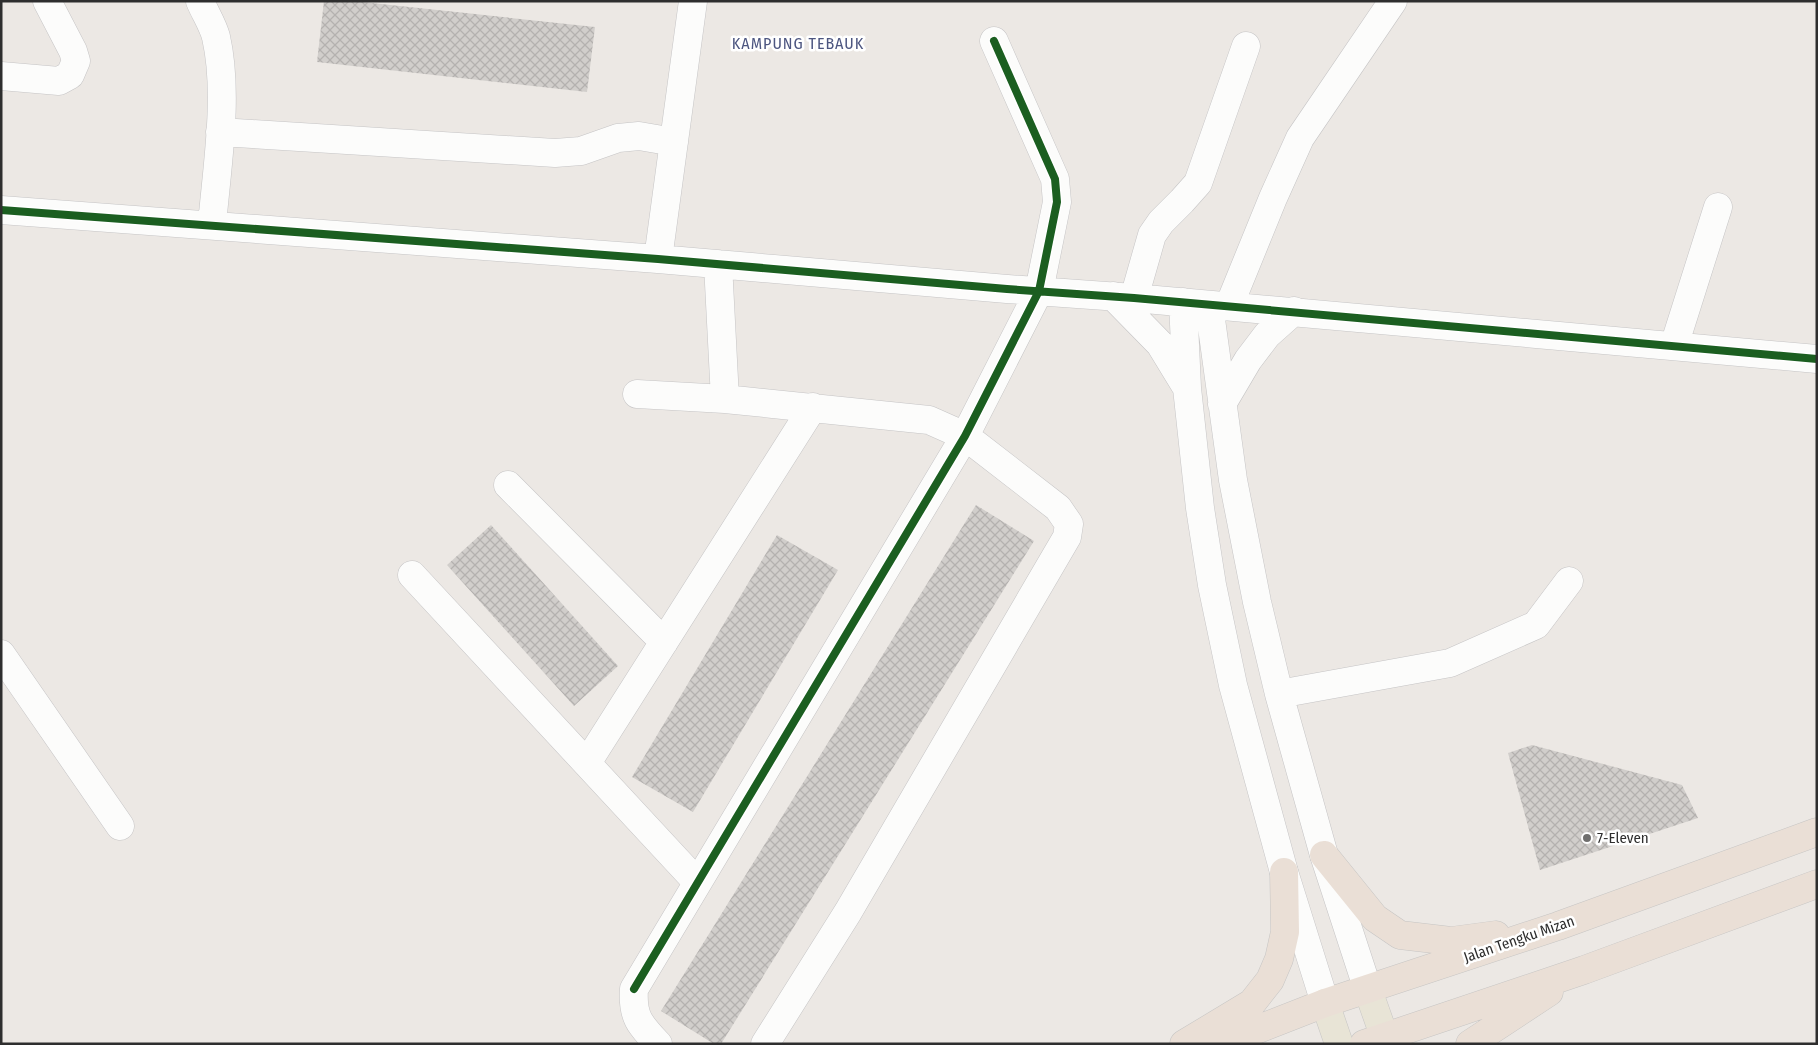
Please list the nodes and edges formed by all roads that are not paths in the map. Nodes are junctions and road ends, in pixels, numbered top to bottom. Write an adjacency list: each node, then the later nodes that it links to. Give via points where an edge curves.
1 (47, 1): 7 (street, via 73,51 76,62 70,75 59,81)
2 (200, 1): 8 (street, via 215,34 221,66)
3 (693, 1): 9 (street)
4 (1392, 1): 17 (street, via 1300,138 1272,198)
5 (994, 41): 15 (street, via 1055,179 1056,202)
6 (1246, 46): 16 (street, via 1198,183 1152,235)
7 (1, 76)
8 (220, 132): 9 (street, via 555,153 581,151 618,138 639,136); 12 (street)
9 (674, 142): 13 (street)
10 (1718, 207): 19 (street)
11 (1, 210): 12 (street)
12 (212, 225): 13 (street)
13 (658, 259): 14 (street)
14 (718, 264): 15 (street); 23 (street)
15 (1039, 291): 16 (street); 26 (street)
16 (1124, 297): 17 (street); 21 (street, via 1160,344)
17 (1207, 304): 18 (street); 21 (street); 24 (street)
18 (1294, 311): 19 (street); 24 (street, via 1267,335)
19 (1674, 346): 20 (street)
20 (1817, 359)
21 (1187, 388): 37 (street, via 1212,585 1233,685)
22 (637, 394): 23 (street)
23 (725, 399): 25 (street)
24 (1222, 404): 32 (street, via 1233,480)
25 (813, 407): 26 (street, via 929,420); 30 (street)
26 (964, 436): 38 (street); 46 (street, via 1058,508 1069,524 1068,537 848,912)
27 (508, 485): 30 (street)
28 (412, 576): 33 (street)
29 (1569, 581): 32 (street, via 1536,625 1450,663)
30 (664, 642): 33 (street)
31 (1, 654): 34 (street)
32 (1279, 694): 36 (street)
33 (587, 763): 38 (street)
34 (120, 826)
35 (1817, 832): 40 (highway, Jalan Tengku Mizan)
36 (1324, 855): 40 (highway, via 1375,918 1400,935 1451,941); 42 (street)
37 (1284, 872): 43 (street); 47 (highway, via 1285,932 1270,980 1252,1003)
38 (697, 882): 45 (street, via 634,989 634,1013)
39 (1817, 884): 41 (highway)
40 (1558, 926): 42 (highway, Jalan Tengku Mizan)
41 (1584, 970): 44 (highway); 50 (highway)
42 (1368, 990): 43 (highway, Jalan Tengku Mizan); 44 (main road)
43 (1325, 1003): 48 (highway, Jalan Tengku Mizan); 49 (main road)
44 (1379, 1042)
45 (658, 1044)
46 (765, 1044)
47 (1184, 1044)
48 (1220, 1044)
49 (1339, 1044)
50 (1470, 1044)

